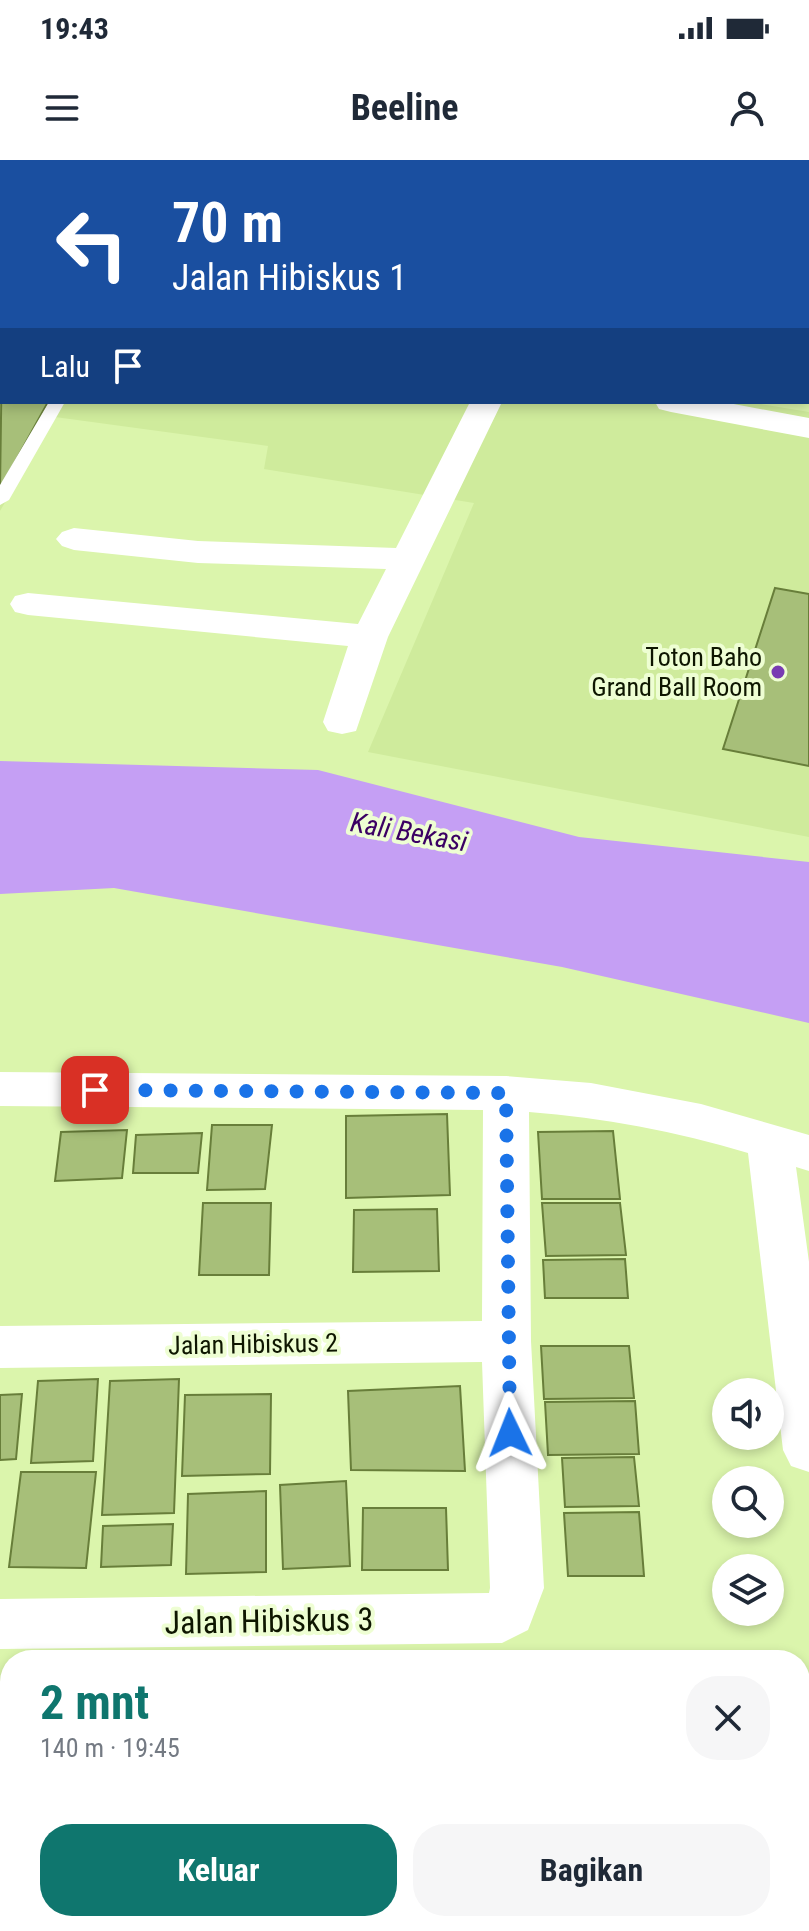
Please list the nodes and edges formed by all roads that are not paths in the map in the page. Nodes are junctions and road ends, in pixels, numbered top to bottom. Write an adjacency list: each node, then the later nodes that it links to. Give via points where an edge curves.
1 (56, 404): 5 (lane)
2 (485, 404): 7 (street)
3 (682, 404): 4 (street)
4 (809, 428)
5 (0, 500)
6 (74, 539): 7 (street, via 198,552)
7 (408, 559): 9 (street)
8 (28, 604): 9 (street)
9 (370, 637): 10 (street)
10 (342, 722)
11 (0, 1089): 12 (street)
12 (506, 1093): 13 (street, via 643,1108); 14 (street)
13 (790, 1148): 16 (street)
14 (506, 1341): 15 (street, Jalan Hibiskus 2); 17 (street, Jalan Hibiskus 3, via 517,1588 514,1605 502,1618)
15 (0, 1347)
16 (809, 1450)
17 (0, 1624)

